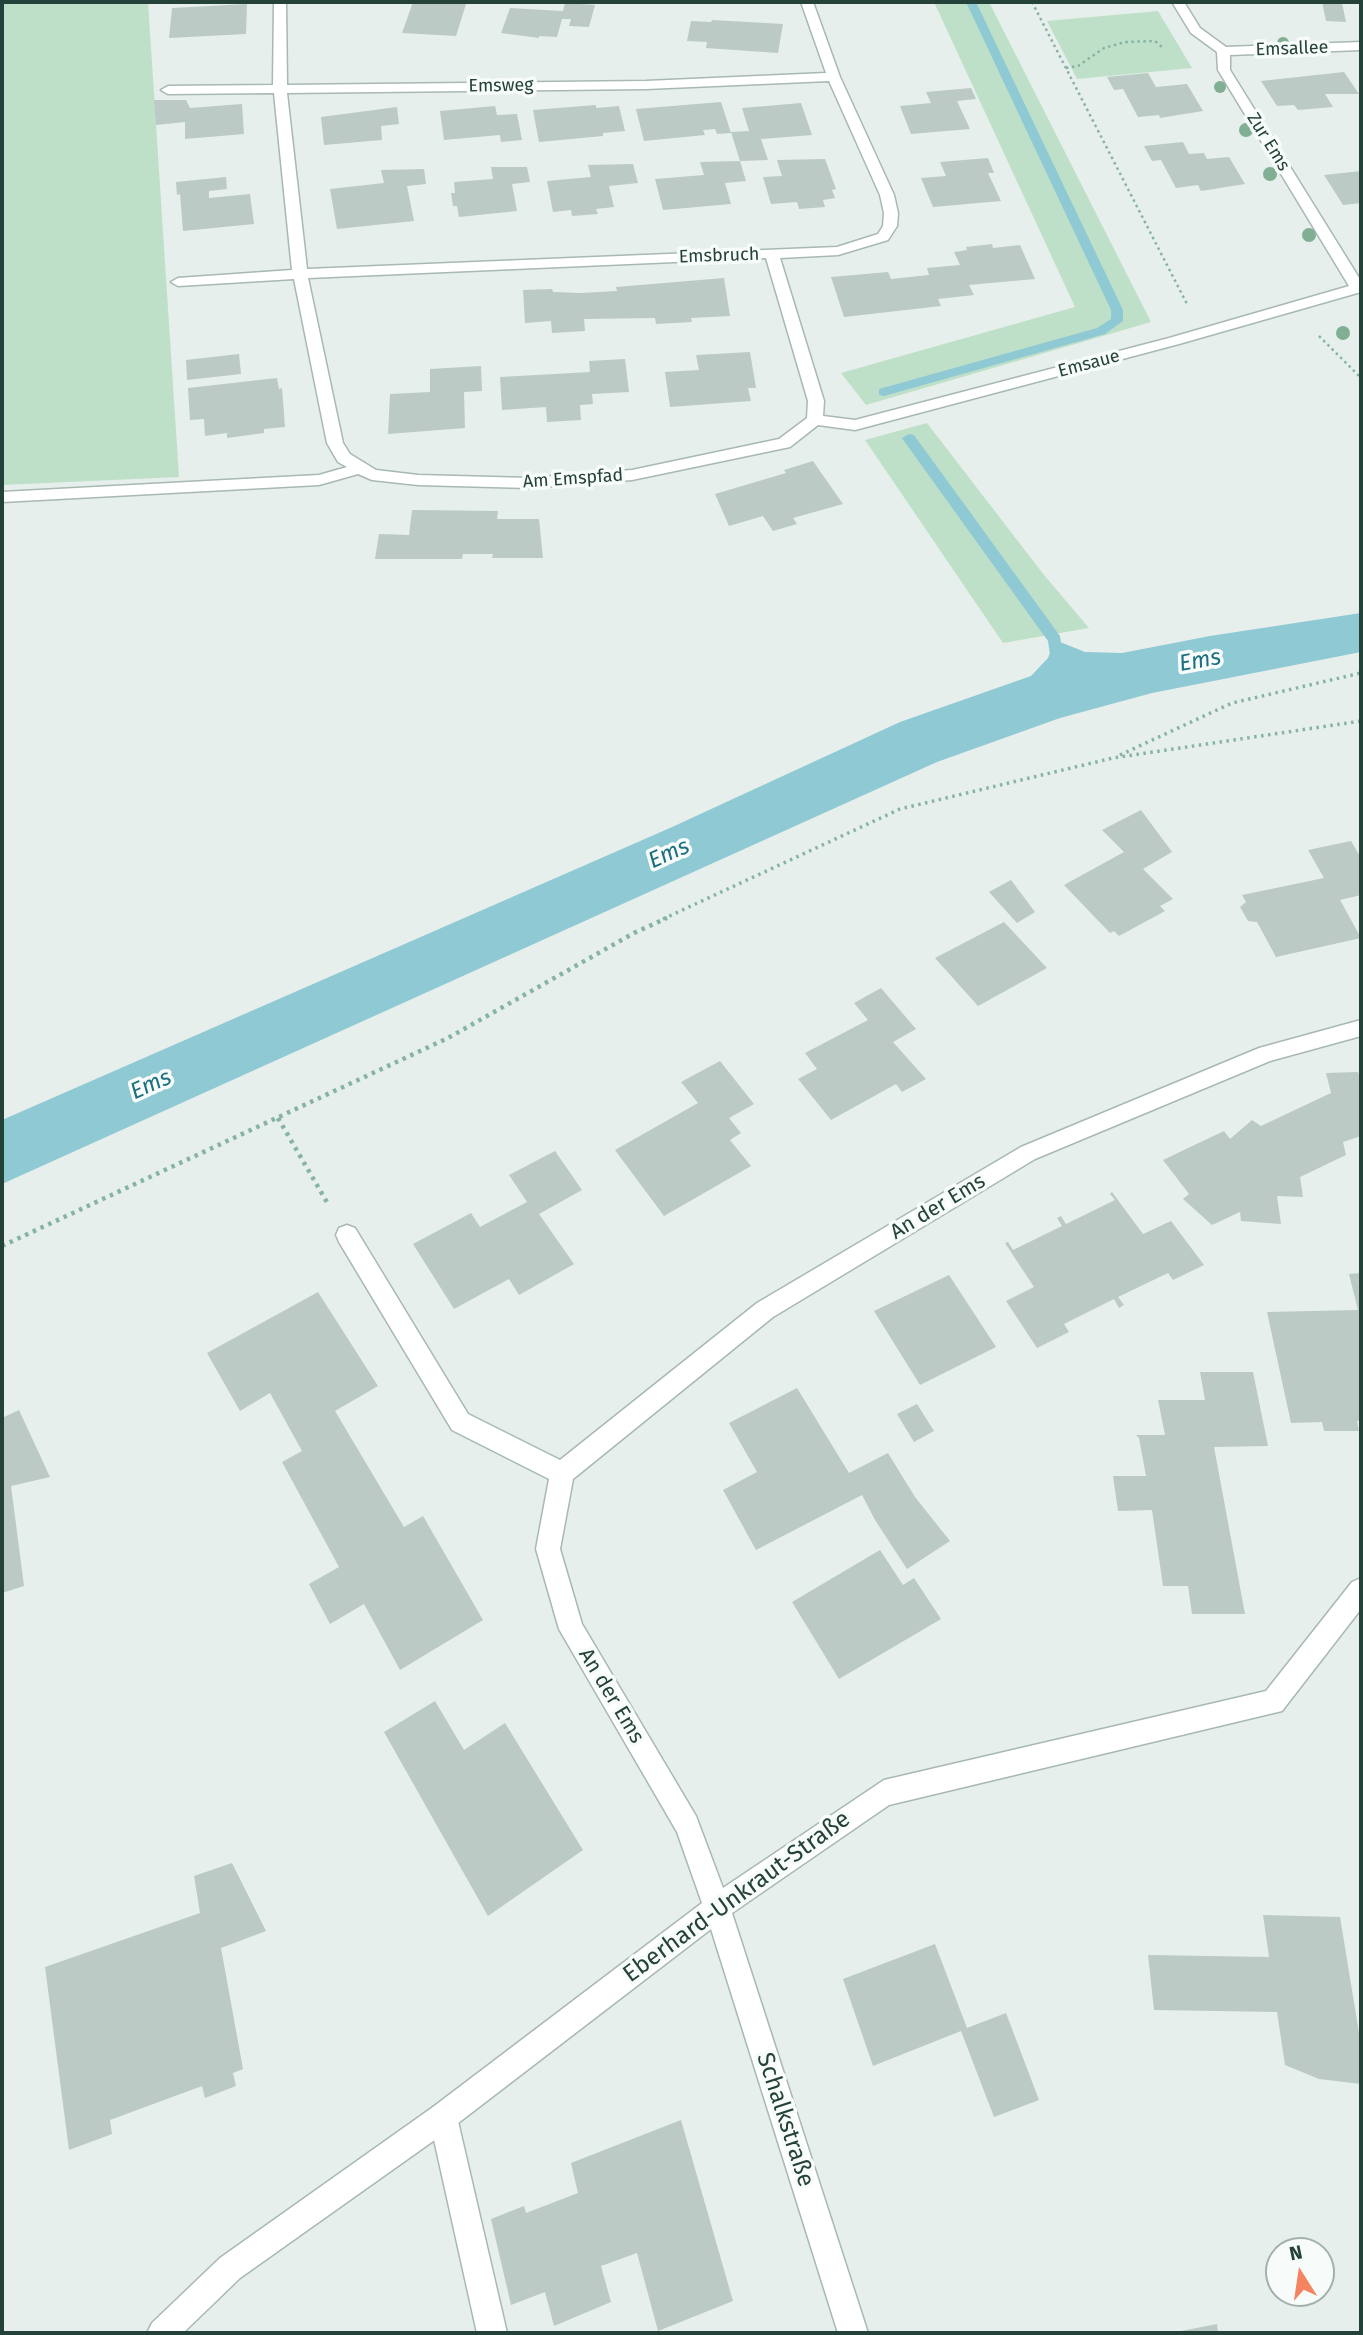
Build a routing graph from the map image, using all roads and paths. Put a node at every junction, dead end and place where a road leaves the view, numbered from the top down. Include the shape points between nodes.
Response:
1 (280, 2) edge
2 (807, 2) edge
3 (1032, 2) edge
4 (1178, 2) edge
5 (1361, 46) edge
6 (1223, 51) junction
7 (1066, 68) junction
8 (834, 77) junction
9 (280, 88) junction
10 (168, 90) dead end
11 (772, 254) junction
12 (300, 274) junction
13 (178, 282) dead end
14 (1359, 288) edge
15 (1291, 309) junction
16 (1202, 333) junction
17 (1361, 378) edge
18 (815, 420) junction
19 (357, 468) junction
20 (2, 497) edge
21 (1361, 674) edge
22 (1361, 721) edge
23 (1113, 758) junction
24 (1361, 1028) edge
25 (278, 1118) junction
26 (347, 1235) joint
27 (2, 1246) edge
28 (562, 1473) junction
29 (1361, 1590) edge
30 (717, 1908) junction
31 (443, 2117) junction
32 (162, 2333) edge
33 (492, 2333) edge
34 (853, 2333) edge

1 - 9 street
2 - 8 street, Emsbruch
3 - 7 path
4 - 6 street via 1195,30
5 - 6 street, Emsallee
6 - 7 path via 1170,55 1155,41 1125,42
6 - 14 street, Zur Ems via 1224,70
7 - 16 path
8 - 9 street, Emsweg via 646,85
8 - 11 street, Emsbruch via 887,195 890,226 883,237 850,248
9 - 10 street, Emsweg
9 - 12 street
11 - 12 street, Emsbruch
11 - 18 street via 816,401
12 - 13 street, Emsbruch
12 - 19 street via 335,443
14 - 15 street, Emsaue
15 - 16 street, Emsaue
15 - 17 path
16 - 18 street, Emsaue via 855,425
18 - 19 street, Am Emspfad via 784,443 632,475 474,482 384,477
19 - 20 street via 319,480
21 - 23 path via 1232,704
22 - 23 path
23 - 25 path via 900,809 634,933 447,1038
24 - 28 street, An der Ems via 1266,1054 1028,1153 765,1310
25 - 26 path
25 - 27 path
26 - 28 street via 460,1422
28 - 30 street, An der Ems via 548,1549 571,1629 687,1825
29 - 30 street, Eberhard-Unkraut-Straße via 1273,1702 884,1793
30 - 31 street, Eberhard-Unkraut-Straße
30 - 34 street, Schalkstraße
31 - 32 street, Eberhard-Unkraut-Straße via 230,2268
31 - 33 street

